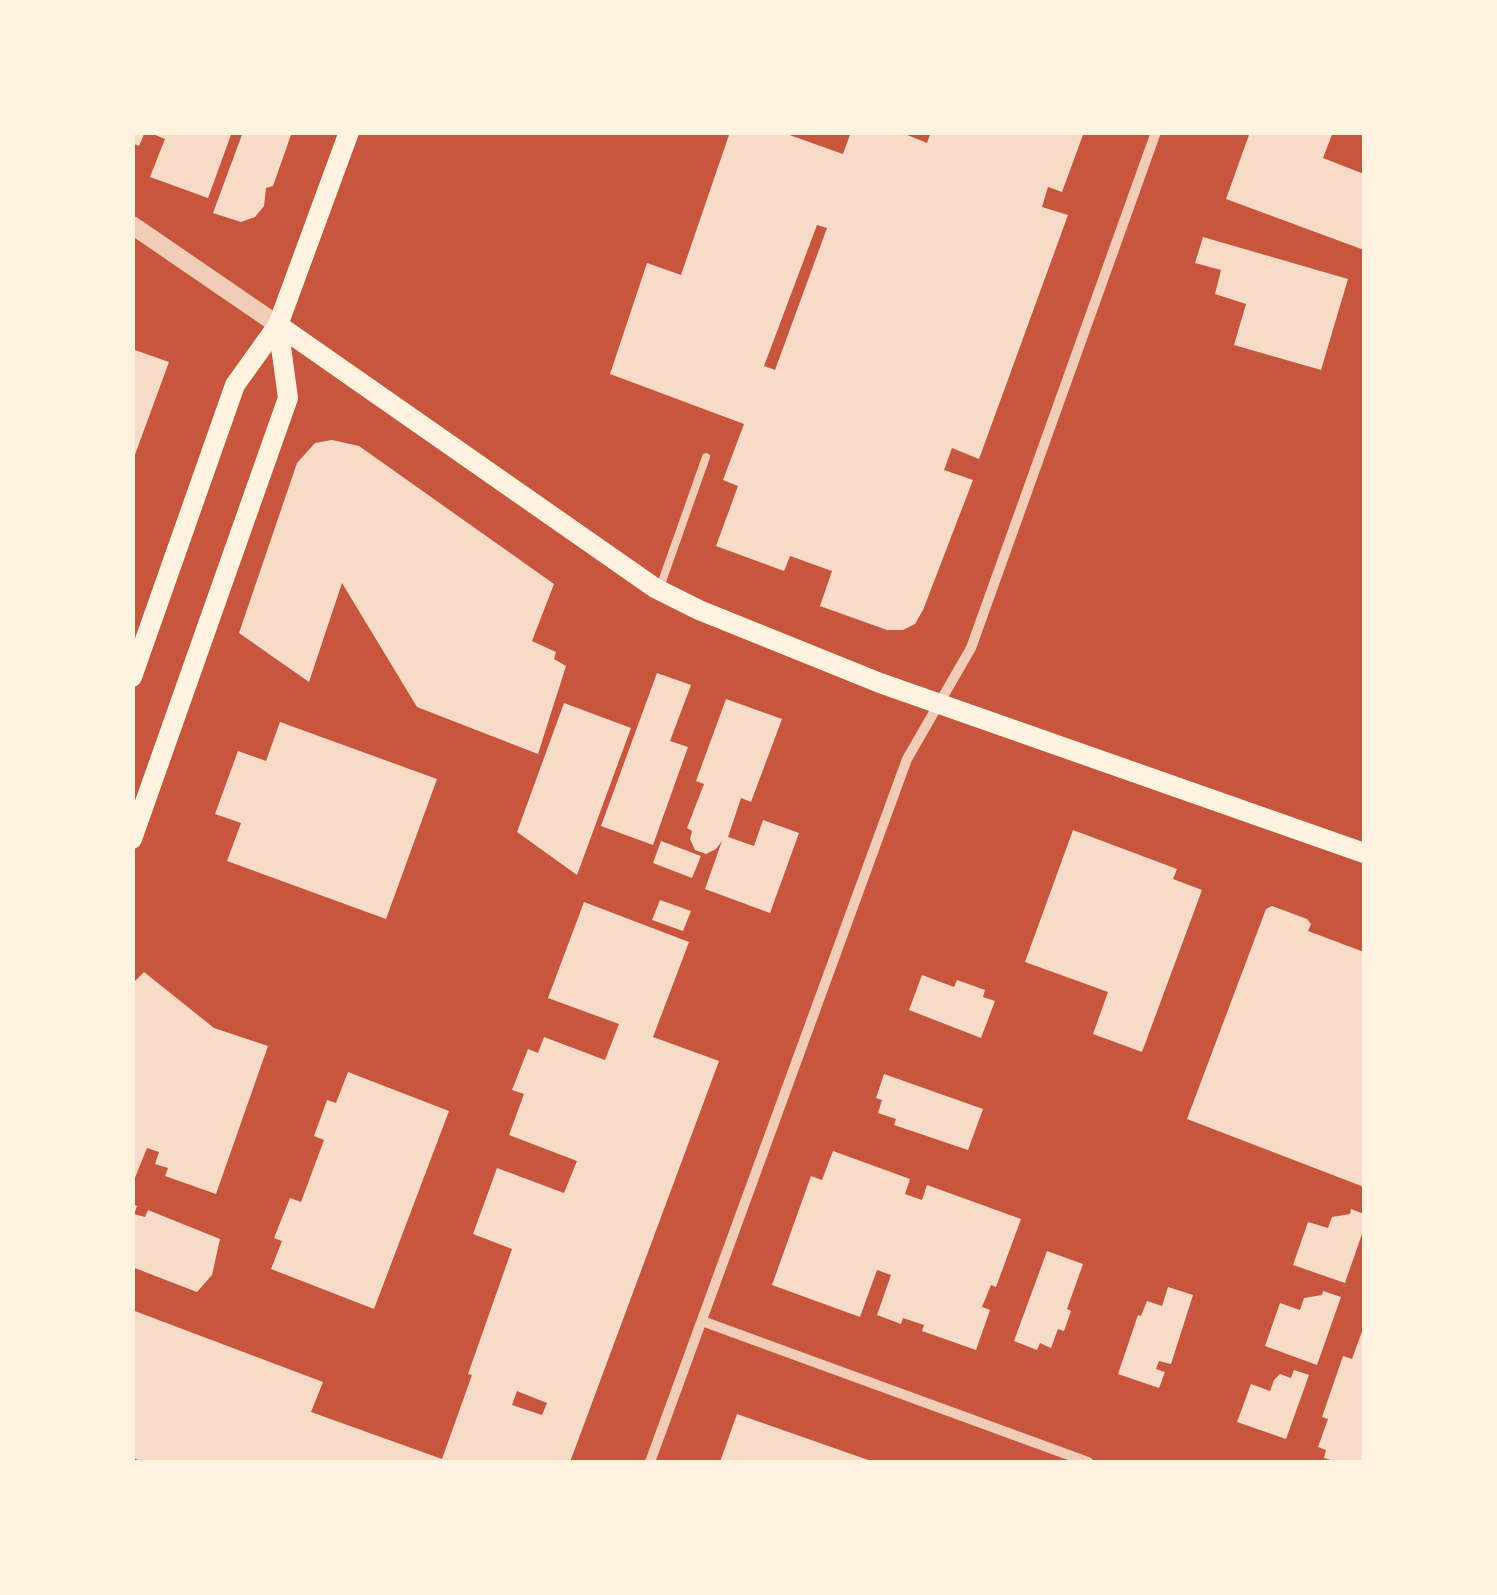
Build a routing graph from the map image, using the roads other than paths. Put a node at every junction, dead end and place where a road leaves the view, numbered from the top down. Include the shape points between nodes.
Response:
1 (349, 132) edge
2 (1156, 132) edge
3 (132, 225) edge
4 (278, 326) junction
5 (706, 458) dead end
6 (658, 590) junction
7 (132, 677) edge
8 (939, 702) junction
9 (132, 839) edge
10 (1364, 853) edge
11 (702, 1320) junction
12 (650, 1462) edge
13 (1088, 1462) edge

1 - 4 main road
2 - 8 street via 971,648
3 - 4 street
4 - 6 main road
4 - 7 main road via 235,385
4 - 9 main road via 288,398
5 - 6 lane
6 - 8 main road via 759,636
8 - 10 main road
8 - 11 street via 907,758
11 - 12 street
11 - 13 street

